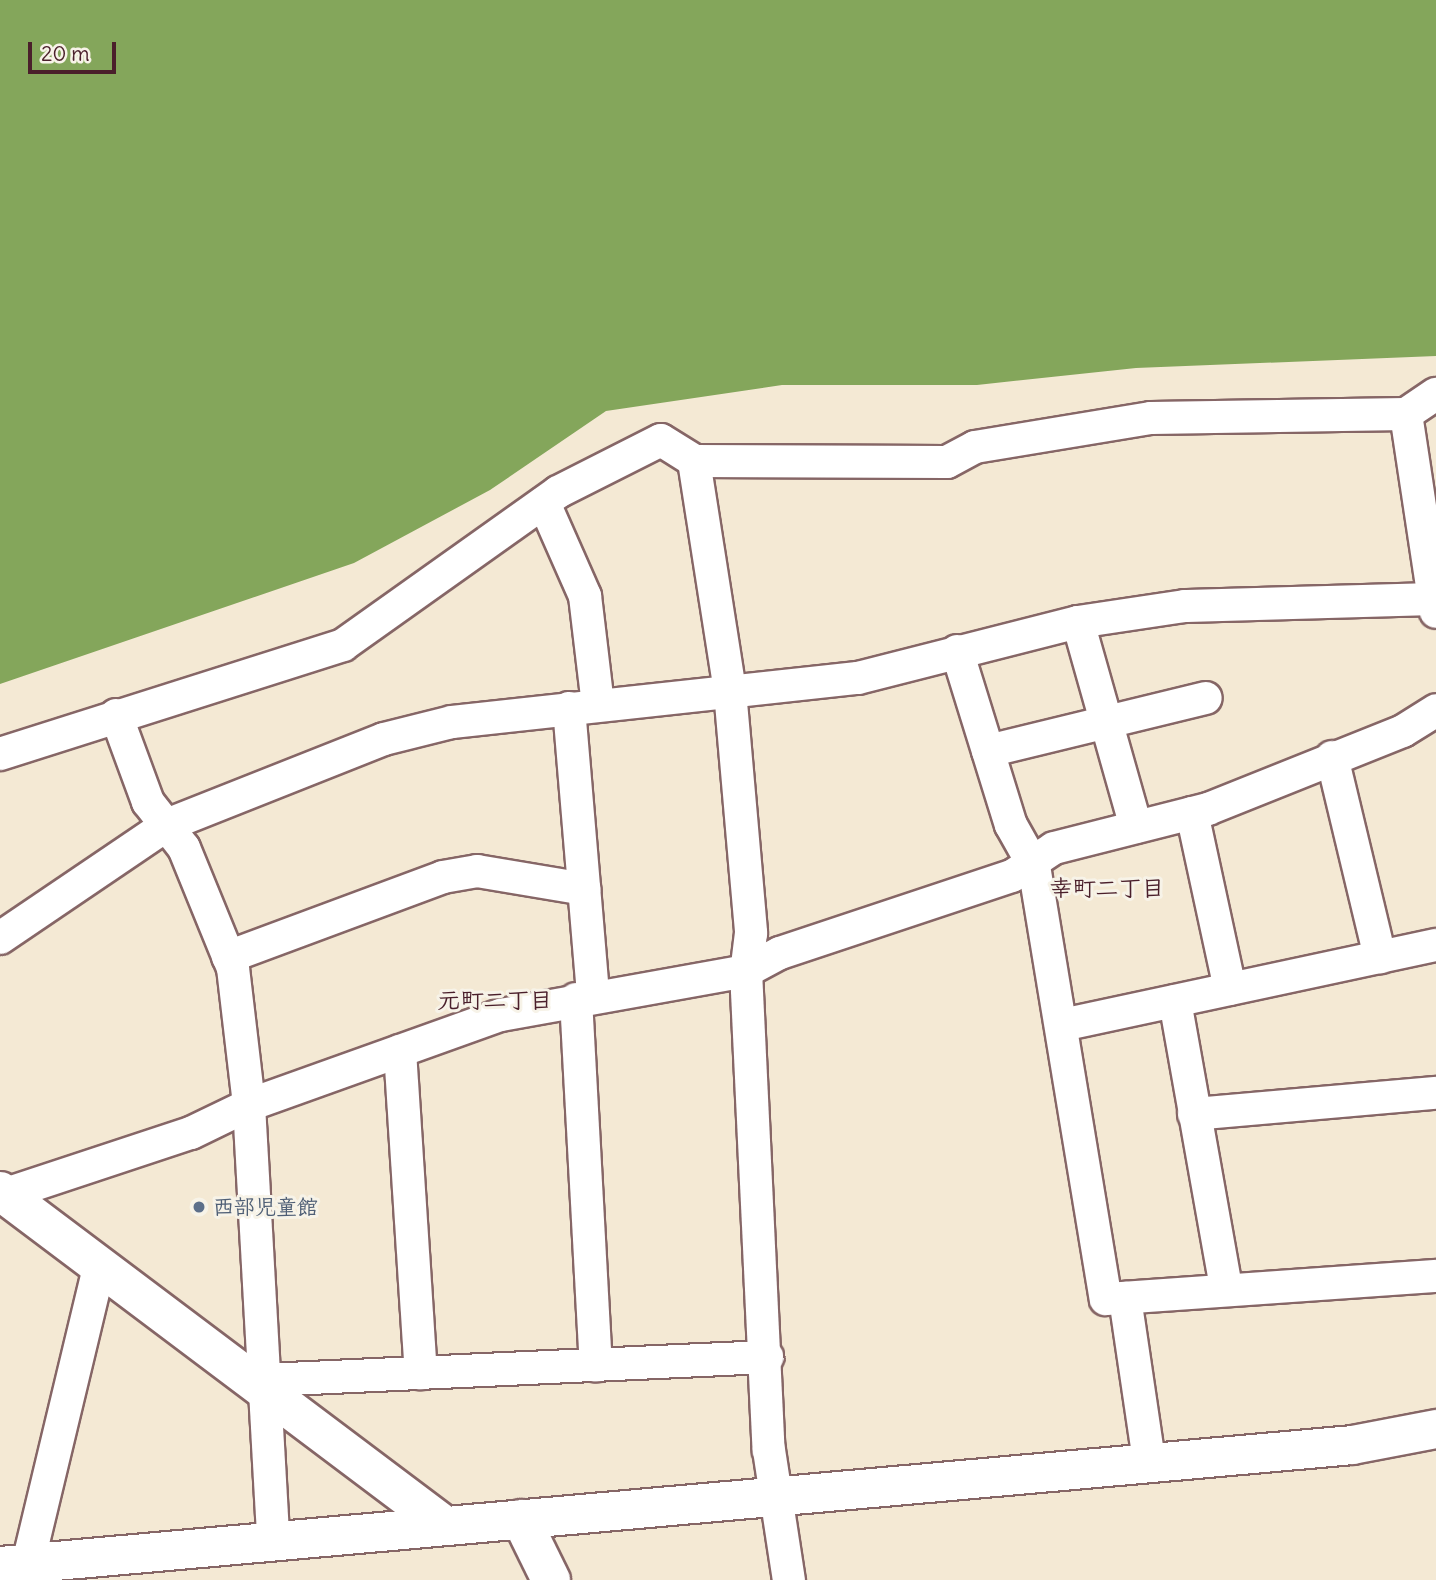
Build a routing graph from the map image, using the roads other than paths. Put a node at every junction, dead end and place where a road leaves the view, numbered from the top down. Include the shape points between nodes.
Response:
1 (1436, 394) edge
2 (1406, 414) junction
3 (694, 461) junction
4 (544, 503) junction
5 (1435, 606) edge
6 (1078, 622) junction
7 (957, 651) junction
8 (730, 691) junction
9 (1206, 698) dead end
10 (584, 706) junction
11 (1436, 710) edge
12 (116, 715) junction
13 (1106, 722) junction
14 (988, 751) junction
15 (0, 754) edge
16 (1332, 757) junction
17 (1192, 813) junction
18 (167, 825) junction
19 (1136, 827) junction
20 (1034, 866) junction
21 (584, 889) junction
22 (0, 938) edge
23 (1436, 945) edge
24 (228, 957) junction
25 (1380, 957) junction
26 (746, 971) junction
27 (1230, 989) junction
28 (584, 997) junction
29 (1175, 1001) junction
30 (1062, 1025) junction
31 (400, 1051) junction
32 (1436, 1093) edge
33 (249, 1105) junction
34 (1194, 1114) junction
35 (2, 1194) edge
36 (99, 1267) junction
37 (1436, 1276) edge
38 (1226, 1287) junction
39 (1125, 1297) junction
40 (767, 1357) junction
41 (596, 1364) junction
42 (421, 1373) junction
43 (264, 1387) junction
44 (1436, 1429) edge
45 (1149, 1461) junction
46 (781, 1495) junction
47 (521, 1519) junction
48 (444, 1525) junction
49 (273, 1540) junction
50 (18, 1570) edge
51 (551, 1580) edge
52 (789, 1580) edge

1 - 2 street
2 - 3 street via 1151,418 975,447 947,461
2 - 5 street
3 - 4 street via 661,440
3 - 8 street
4 - 10 street via 585,596
4 - 12 street via 343,645
5 - 6 street via 1185,606
6 - 7 street
6 - 13 street
7 - 8 street via 858,678
7 - 14 street
8 - 10 street
8 - 26 street via 751,933
9 - 13 street
10 - 18 street via 452,722 384,739
10 - 21 street
11 - 16 street via 1403,731
12 - 15 street
12 - 18 street via 148,802
13 - 14 street
13 - 19 street
14 - 20 street via 1011,825
16 - 17 street
16 - 25 street
17 - 19 street
17 - 27 street
18 - 22 street
18 - 24 street via 184,848
19 - 20 street via 1054,848
20 - 26 street via 780,953
20 - 30 street
21 - 24 street via 477,872 443,877
21 - 28 street
23 - 25 street
24 - 33 street
25 - 27 street
26 - 28 street
26 - 40 street
27 - 29 street
28 - 31 street via 501,1015
28 - 41 street
29 - 30 street
29 - 34 street
30 - 39 street via 1106,1298
31 - 33 street
31 - 42 street
32 - 34 street
33 - 35 street via 191,1133
33 - 43 street
34 - 38 street
35 - 36 street
36 - 43 street
36 - 50 street
37 - 38 street
38 - 39 street
39 - 45 street
40 - 41 street
40 - 46 street via 769,1450
41 - 42 street
42 - 43 street
43 - 48 street
43 - 49 street
44 - 45 street via 1352,1445
45 - 46 street
46 - 47 street
46 - 52 street
47 - 48 street
47 - 51 street
48 - 49 street
49 - 50 street

